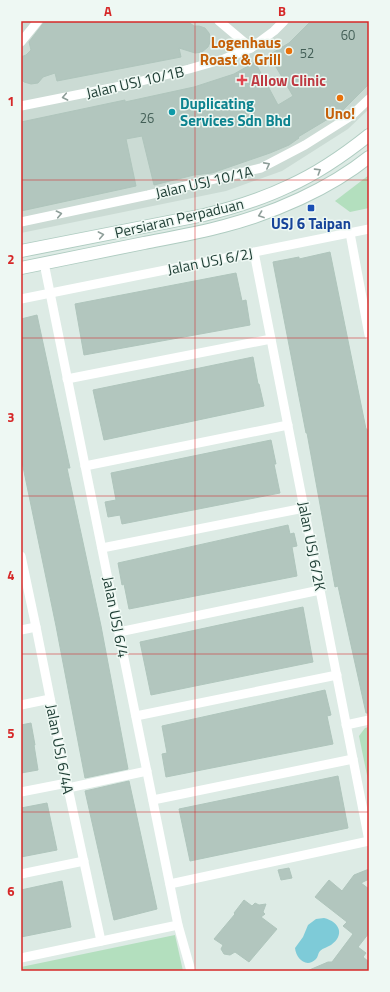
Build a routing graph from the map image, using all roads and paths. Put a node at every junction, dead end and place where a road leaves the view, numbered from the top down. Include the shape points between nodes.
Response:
1 (38, 21) edge
2 (219, 21) edge
3 (284, 21) edge
4 (21, 42) edge
5 (251, 48) junction
6 (369, 99) edge
7 (21, 106) edge
8 (369, 135) edge
9 (369, 157) edge
10 (21, 222) edge
11 (369, 229) edge
12 (350, 233) junction
13 (21, 251) edge
14 (254, 252) junction
15 (44, 263) junction
16 (21, 268) edge
17 (50, 293) junction
18 (21, 299) edge
19 (369, 331) edge
20 (271, 339) junction
21 (67, 379) junction
22 (288, 425) junction
23 (85, 466) junction
24 (304, 508) junction
25 (102, 548) junction
26 (21, 556) edge
27 (320, 590) junction
28 (36, 627) junction
29 (21, 630) edge
30 (119, 632) junction
31 (337, 675) junction
32 (50, 700) junction
33 (21, 705) edge
34 (136, 716) junction
35 (369, 720) edge
36 (346, 725) junction
37 (353, 759) junction
38 (147, 771) junction
39 (67, 785) junction
40 (21, 792) edge
41 (153, 800) junction
42 (369, 841) edge
43 (84, 861) junction
44 (21, 874) edge
45 (170, 884) junction
46 (178, 925) junction
47 (102, 941) junction
48 (21, 958) edge
49 (191, 971) edge

1 - 4 street
2 - 5 street
3 - 5 street, Jalan USJ 10/1B
5 -> 7 street, Jalan USJ 10/1B via 224,59 126,85
10 -> 6 street, Jalan USJ 10/1A via 261,168 305,145 351,116
13 -> 8 main road, Persiaran Perpaduan via 204,215 243,204 312,175
9 -> 15 main road, Persiaran Perpaduan via 315,192 246,220
11 - 12 street, Jalan USJ 6/2J
12 - 14 street, Jalan USJ 6/2J
12 - 19 street
14 - 17 street, Jalan USJ 6/2J
14 - 20 street, Jalan USJ 6/2K
15 - 16 main road, Persiaran Perpaduan
15 - 17 street, Jalan USJ 6/4
17 - 18 street
17 - 21 street, Jalan USJ 6/4
20 - 21 street
20 - 22 street, Jalan USJ 6/2K
21 - 23 street, Jalan USJ 6/4
22 - 23 street
22 - 24 street, Jalan USJ 6/2K
23 - 25 street, Jalan USJ 6/4
24 - 25 street
24 - 27 street, Jalan USJ 6/2K
25 - 30 street, Jalan USJ 6/4
26 - 28 street, Jalan USJ 6/4A
27 - 30 street
27 - 31 street, Jalan USJ 6/2K
28 - 29 street
28 - 32 street, Jalan USJ 6/4A
30 - 34 street, Jalan USJ 6/4
31 - 34 street
31 - 36 street, Jalan USJ 6/2K
32 - 33 street
32 - 39 street, Jalan USJ 6/4A
34 - 38 street, Jalan USJ 6/4
35 - 36 street
36 - 37 street, Jalan USJ 6/2K
37 - 41 street
37 - 42 street, Jalan USJ 6/2K
38 - 39 street
38 - 41 street, Jalan USJ 6/4
39 - 40 street
39 - 43 street, Jalan USJ 6/4A
41 - 45 street, Jalan USJ 6/4
42 - 45 street
43 - 44 street
43 - 47 street, Jalan USJ 6/4A
45 - 46 street, Jalan USJ 6/4
46 - 47 street
46 - 49 street, Jalan USJ 6/4
47 - 48 street

